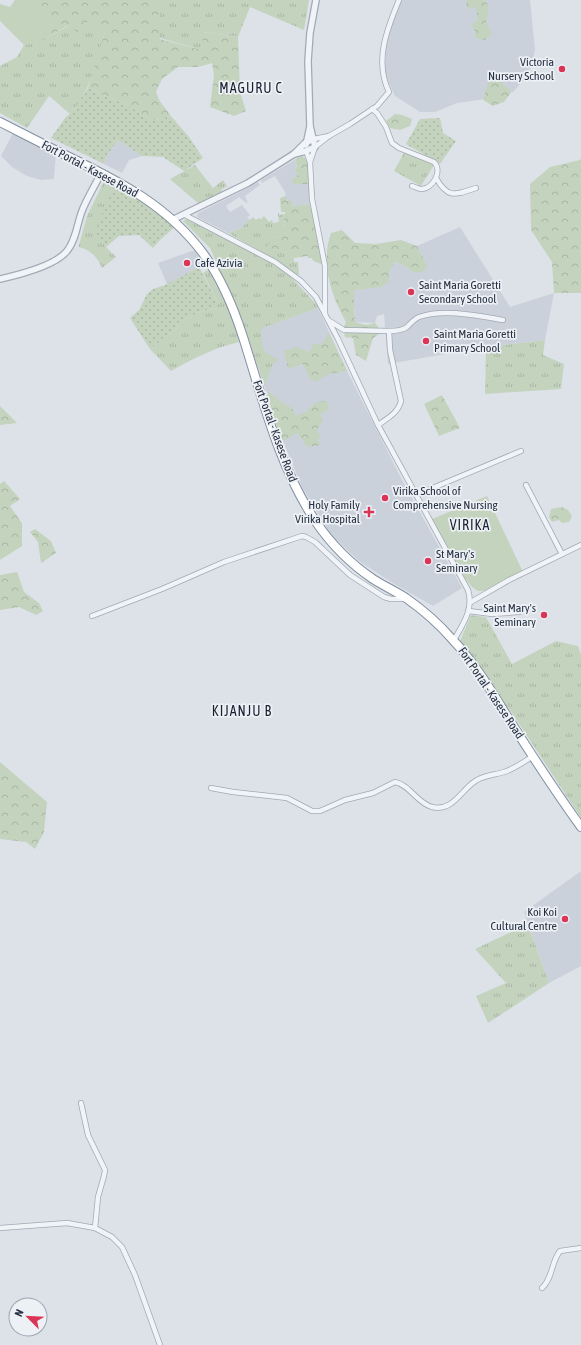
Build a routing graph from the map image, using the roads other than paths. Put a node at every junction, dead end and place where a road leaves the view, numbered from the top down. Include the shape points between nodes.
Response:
1 (316, 0) edge
2 (399, 0) edge
3 (372, 109) junction
4 (0, 122) edge
5 (310, 126) junction
6 (328, 136) junction
7 (314, 139) junction
8 (306, 143) junction
9 (315, 147) junction
10 (306, 151) junction
11 (294, 154) junction
12 (310, 162) junction
13 (101, 173) junction
14 (436, 178) junction
15 (412, 186) dead end
16 (476, 188) dead end
17 (185, 215) junction
18 (172, 220) junction
19 (0, 280) edge
20 (325, 314) junction
21 (328, 320) junction
22 (503, 320) dead end
23 (344, 330) junction
24 (389, 331) junction
25 (338, 339) junction
26 (378, 425) junction
27 (521, 451) dead end
28 (526, 485) dead end
29 (416, 495) junction
30 (581, 545) edge
31 (562, 554) junction
32 (407, 599) junction
33 (471, 602) junction
34 (469, 611) junction
35 (519, 612) dead end
36 (92, 616) dead end
37 (454, 640) junction
38 (534, 756) junction
39 (211, 788) dead end
40 (581, 827) edge
41 (81, 1104) dead end
42 (0, 1228) edge
43 (95, 1228) junction
44 (581, 1248) edge
45 (542, 1288) dead end
46 (160, 1345) edge

1 - 5 street via 308,61
2 - 3 street via 383,47 382,67 384,82 389,92
3 - 6 street
3 - 14 street via 386,127 392,143 437,165
4 - 13 highway, Fort Portal - Kasese Road
5 - 7 street
5 - 8 street
6 - 7 street
6 - 9 street
7 - 8 street
7 - 9 street
8 - 10 street
8 - 11 street
9 - 10 street
9 - 12 street
10 - 11 street
10 - 12 street
11 - 17 street via 238,189
12 - 20 street via 312,199 325,266
13 - 18 highway, Fort Portal - Kasese Road via 139,194
13 - 19 street via 68,251 35,270
14 - 15 street via 427,188
14 - 16 street via 446,192 459,194
17 - 18 street
17 - 20 street via 275,262 306,286 316,297
18 - 32 highway, Fort Portal - Kasese Road via 204,255 230,300 280,452 317,524 344,555 373,578
20 - 21 street
21 - 23 street
21 - 25 street
22 - 24 street via 448,313 418,317 402,330
23 - 24 street
23 - 25 street
24 - 26 street via 390,350 401,401 396,412
25 - 26 street
26 - 29 street
27 - 29 street
28 - 31 street
29 - 33 street via 468,590
30 - 31 street
31 - 33 street
32 - 36 street via 384,597 350,575 315,542 302,536 224,562
32 - 37 highway, Fort Portal - Kasese Road
33 - 34 street
34 - 35 street via 492,614
34 - 37 street
37 - 38 highway, Fort Portal - Kasese Road
38 - 39 street via 510,770 473,782 454,802 440,807 433,807 420,801 400,783 395,782 373,793 345,800 320,812 312,811 287,798
38 - 40 highway, Fort Portal - Kasese Road
41 - 43 street via 88,1135 105,1170 98,1197
42 - 43 street via 67,1223
43 - 46 street via 112,1237 122,1247
44 - 45 street via 560,1251 547,1283

